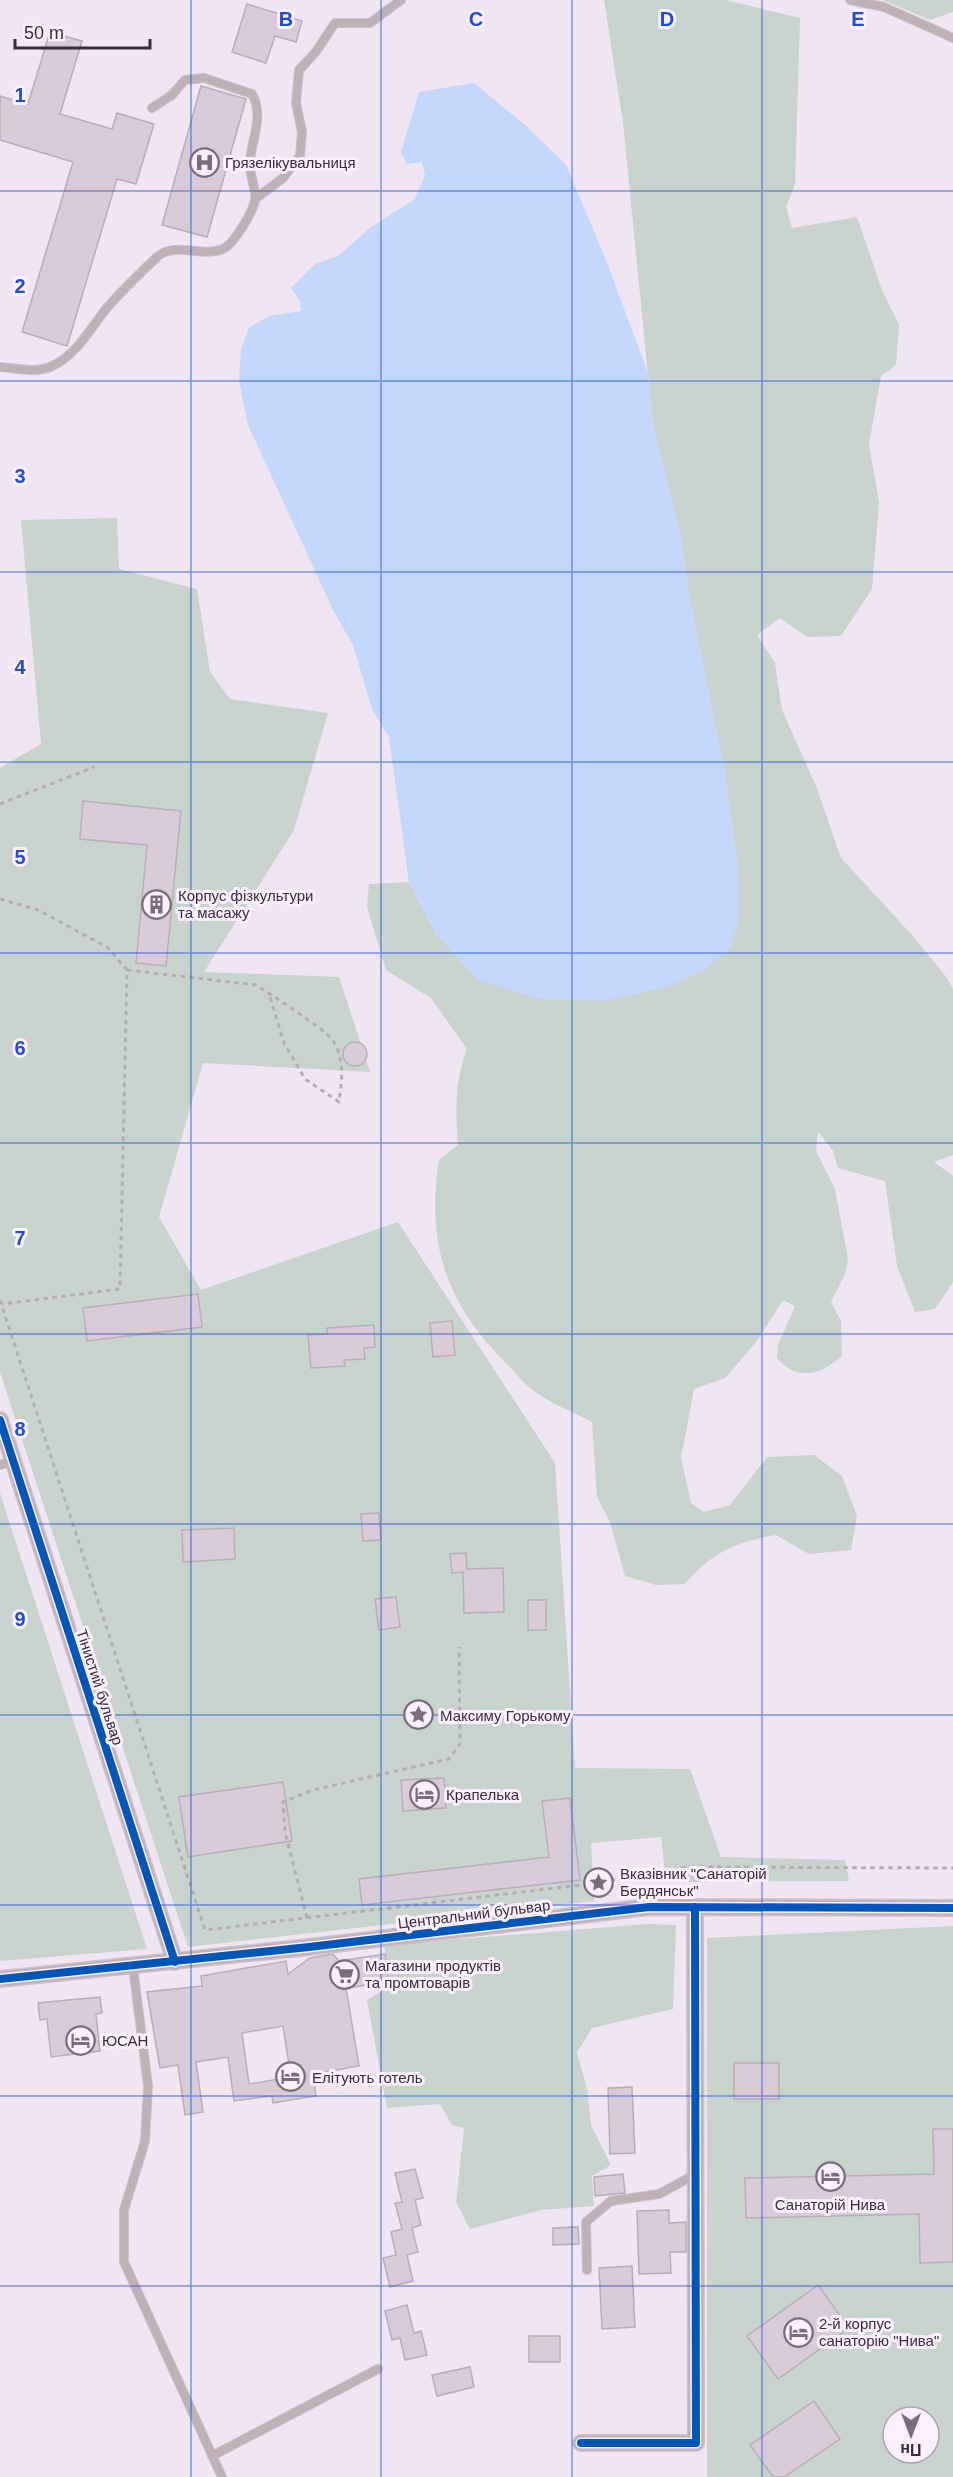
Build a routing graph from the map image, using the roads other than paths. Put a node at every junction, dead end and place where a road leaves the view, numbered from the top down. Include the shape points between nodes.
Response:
1 (401, 0) edge
2 (850, 0) edge
3 (953, 38) edge
4 (152, 108) dead end
5 (255, 199) junction
6 (0, 366) edge
7 (0, 1420) edge
8 (7, 1463) edge
9 (695, 1907) junction
10 (953, 1908) edge
11 (175, 1962) junction
12 (133, 1966) junction
13 (0, 1979) edge
14 (696, 2174) junction
15 (587, 2270) dead end
16 (378, 2369) dead end
17 (581, 2443) dead end
18 (212, 2456) junction
19 (222, 2477) edge

1 - 5 lane via 370,23 335,23 299,70 296,103 302,132 300,156 283,178
2 - 3 lane via 884,7
4 - 5 lane via 172,95 185,80 204,78 252,94 258,104 249,167
5 - 6 lane via 245,223 225,248 210,253 172,250 159,255 108,307 71,353 49,368
7 - 8 street, Тінистий бульвар
8 - 11 street, Тінистий бульвар
9 - 10 street, Центральний бульвар
9 - 11 street, Центральний бульвар via 649,1907
9 - 14 street
11 - 12 street, Центральний бульвар
12 - 13 street, Центральний бульвар
12 - 18 lane via 148,2086 145,2141 124,2210 124,2262
14 - 15 lane via 659,2194 611,2201 586,2222
14 - 17 street via 696,2443
16 - 18 lane
18 - 19 lane

